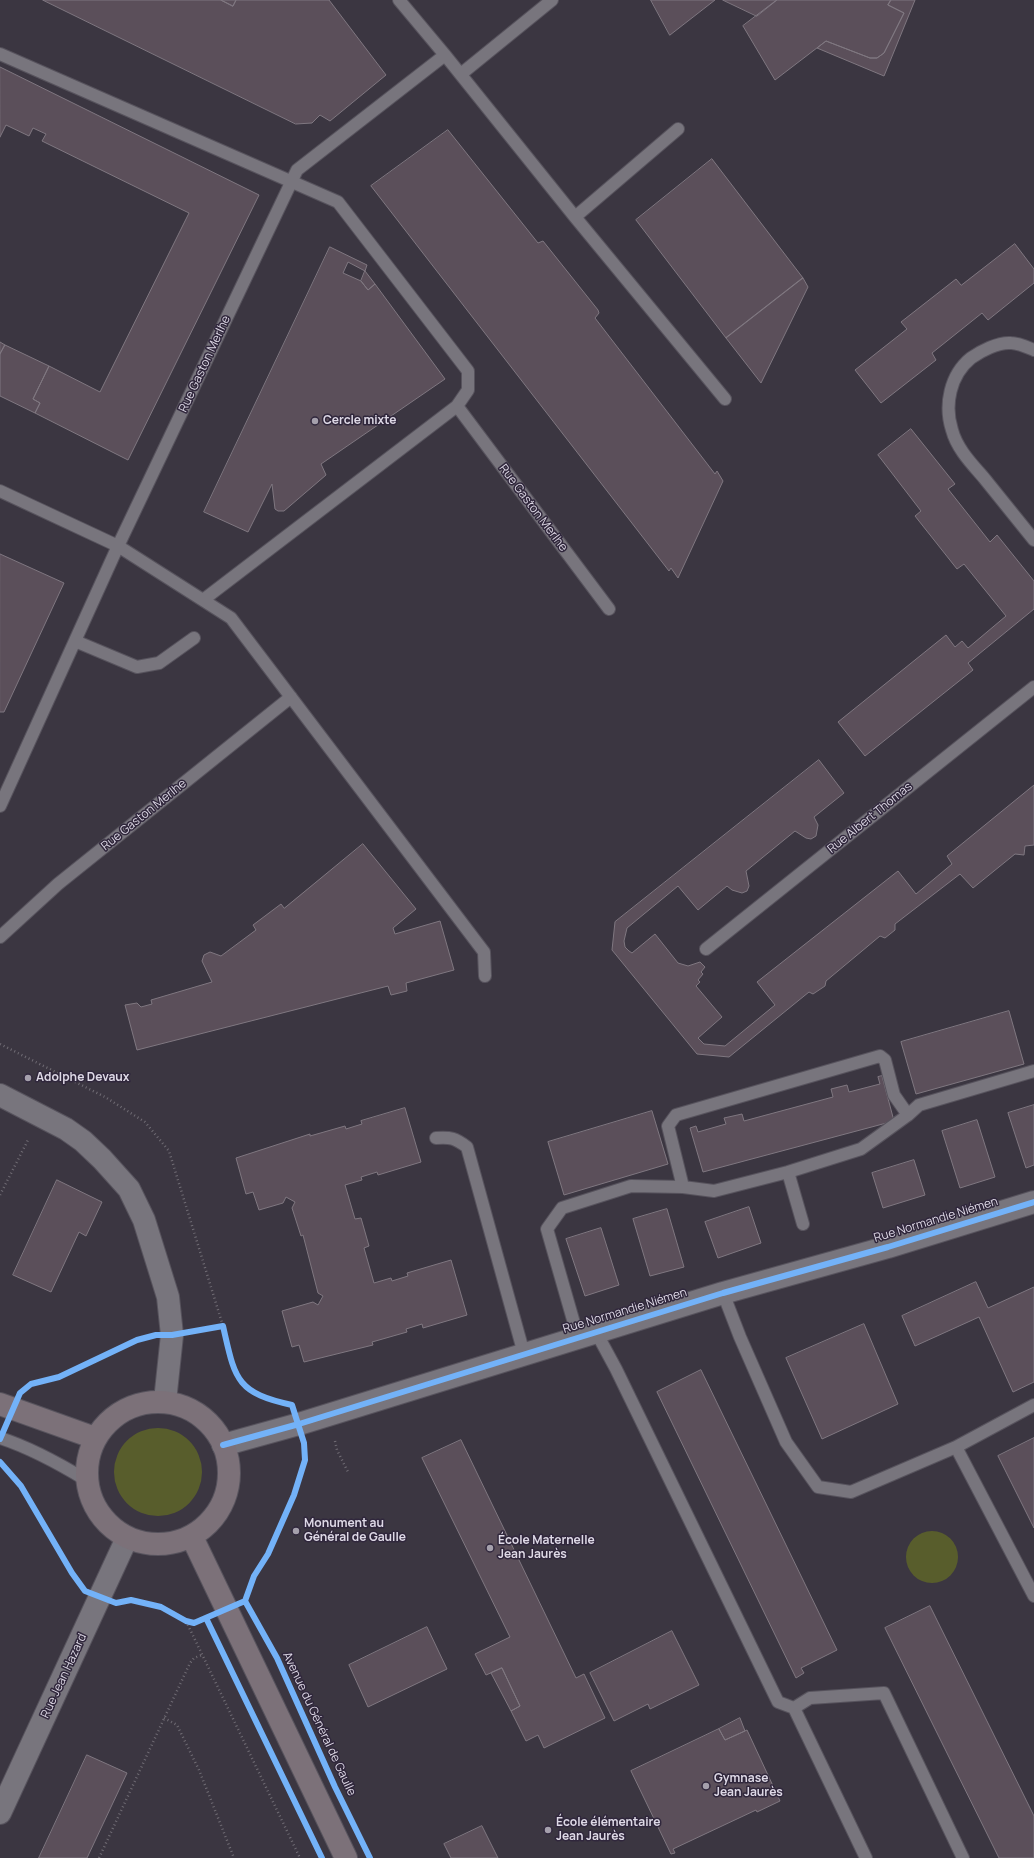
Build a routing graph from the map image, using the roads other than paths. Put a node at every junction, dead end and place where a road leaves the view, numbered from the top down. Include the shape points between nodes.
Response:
1 (399, 0) edge
2 (552, 0) edge
3 (0, 54) edge
4 (446, 55) junction
5 (461, 74) junction
6 (678, 129) dead end
7 (291, 181) junction
8 (575, 217) junction
9 (1034, 350) edge
10 (725, 399) dead end
11 (457, 406) junction
12 (0, 491) edge
13 (1034, 540) edge
14 (118, 546) junction
15 (203, 600) junction
16 (610, 609) dead end
17 (194, 638) dead end
18 (75, 641) junction
19 (1034, 687) edge
20 (291, 696) junction
21 (0, 806) edge
22 (0, 937) edge
23 (706, 950) dead end
24 (485, 976) dead end
25 (1034, 1071) edge
26 (0, 1095) edge
27 (908, 1115) junction
28 (436, 1138) dead end
29 (788, 1172) junction
30 (683, 1187) junction
31 (1034, 1202) edge
32 (803, 1224) dead end
33 (723, 1293) junction
34 (587, 1334) junction
35 (524, 1354) junction
36 (165, 1401) junction
37 (0, 1404) edge
38 (1034, 1405) edge
39 (0, 1438) edge
40 (95, 1438) junction
41 (223, 1445) junction
42 (956, 1447) junction
43 (86, 1480) junction
44 (192, 1537) junction
45 (127, 1538) junction
46 (1034, 1596) edge
47 (794, 1708) junction
48 (0, 1813) edge
49 (346, 1858) edge
50 (866, 1858) edge
51 (962, 1858) edge

1 - 4 lane
2 - 5 lane
3 - 7 lane
4 - 5 lane
4 - 7 lane, Rue Gaston Merlhe via 297,170
5 - 8 lane
6 - 8 lane
7 - 11 lane via 338,202 468,371 468,390
7 - 14 lane, Rue Gaston Merlhe
8 - 10 lane
9 - 13 lane via 1010,343 978,353 955,377 950,393 949,414 952,431 960,449
11 - 15 lane
11 - 16 lane, Rue Gaston Merlhe
12 - 14 lane
14 - 15 lane
14 - 18 lane, Rue Gaston Merlhe
15 - 20 lane via 231,618
17 - 18 lane via 159,663 137,667
18 - 21 lane, Rue Gaston Merlhe
19 - 23 lane, Rue Albert Thomas
20 - 22 lane, Rue Gaston Merlhe via 58,884
20 - 24 lane via 484,952
25 - 27 lane via 919,1105
26 - 36 street via 66,1129 102,1158 129,1190 144,1220 168,1297 172,1335
27 - 29 lane via 861,1149
27 - 30 lane via 894,1095 885,1060 880,1056 676,1115 668,1126
28 - 35 lane via 456,1139 467,1147
29 - 30 lane via 714,1191
29 - 32 lane
30 - 34 lane via 631,1186 562,1208 547,1229
31 - 33 street, Rue Normandie Niémen via 888,1247
33 - 34 street, Rue Normandie Niémen
33 - 42 lane via 786,1442 818,1487 852,1492
34 - 35 street, Rue Normandie Niémen
34 - 47 lane via 619,1376 778,1702
35 - 41 street, Rue Normandie Niémen
36 - 40 main road via 145,1402 116,1414
36 - 41 main road via 202,1417
37 - 40 main road
38 - 42 lane
39 - 43 lane via 54,1460
40 - 43 main road via 87,1458
41 - 44 main road via 228,1468 226,1491 220,1507 210,1521
42 - 46 lane
43 - 45 main road via 93,1504 107,1524
44 - 45 main road via 163,1544 144,1543
44 - 49 main road
45 - 48 street, Rue Jean Hazard
47 - 50 lane
47 - 51 lane via 810,1698 884,1693

